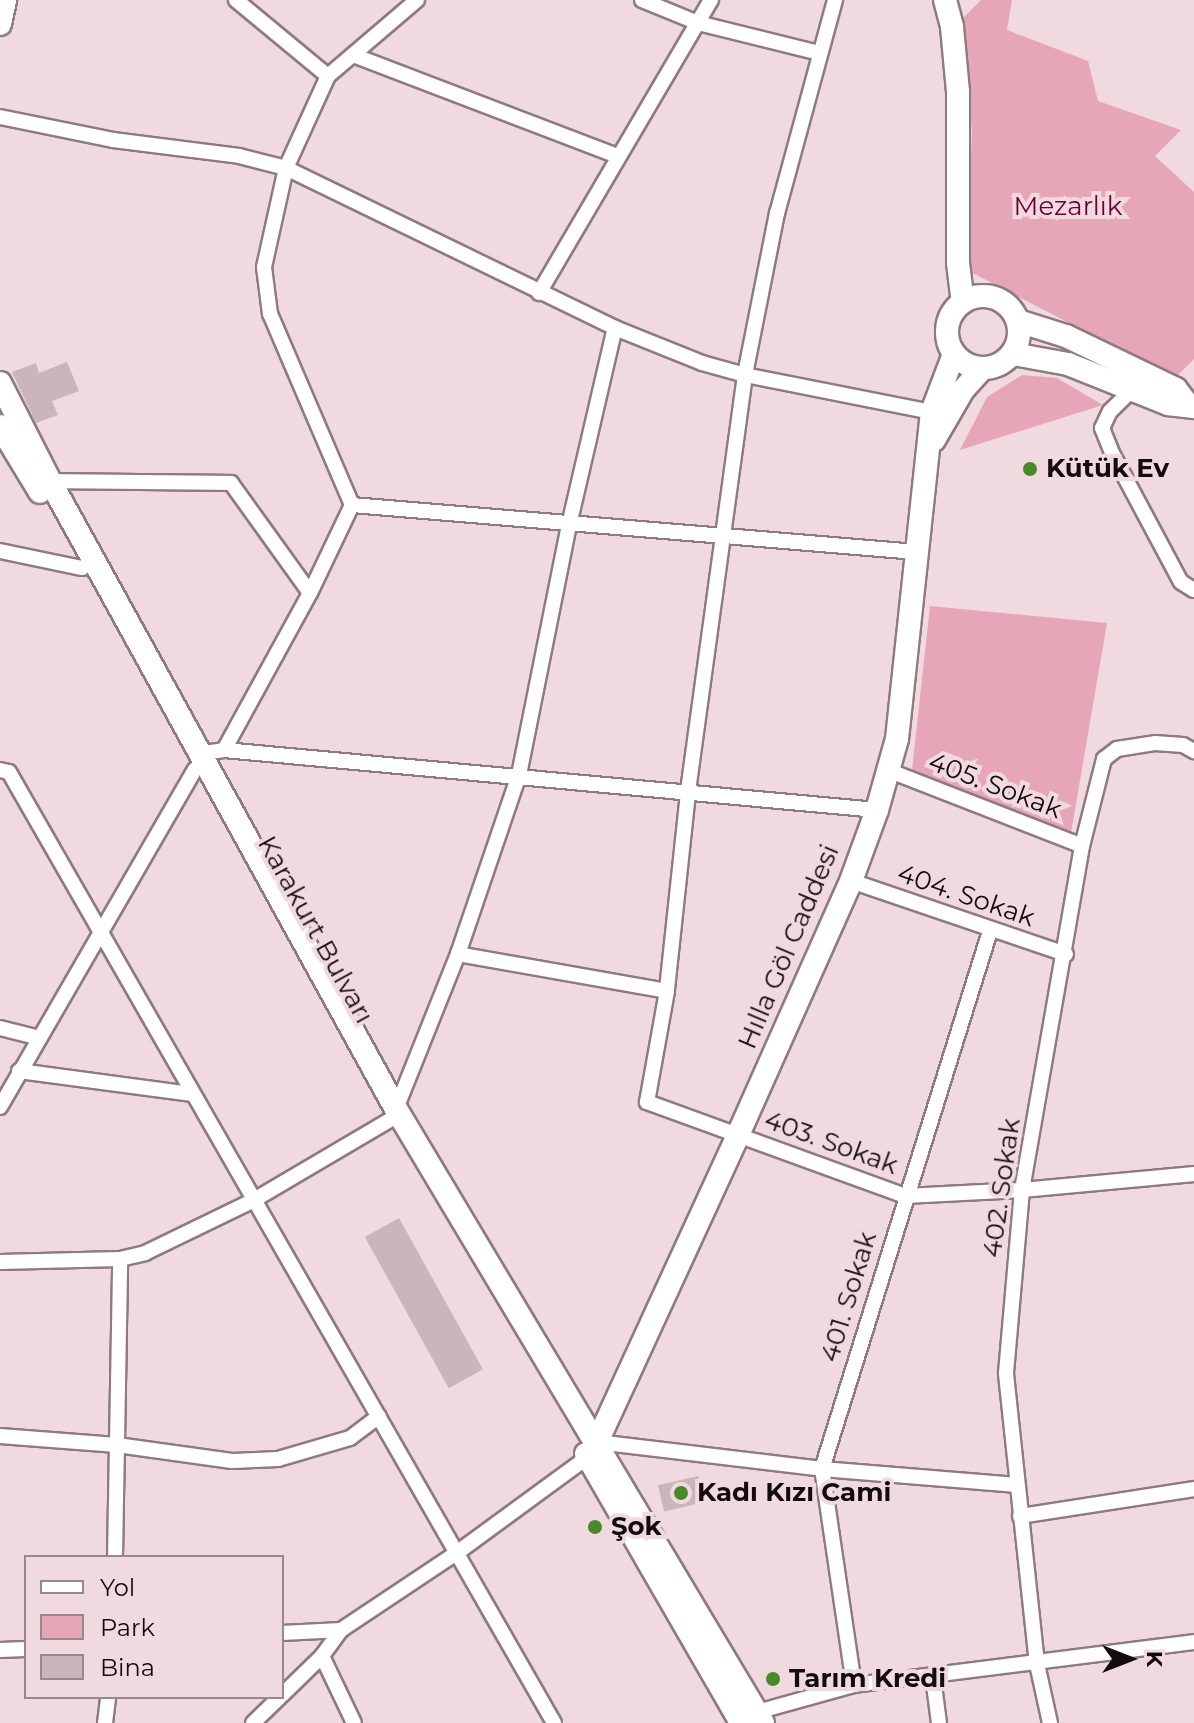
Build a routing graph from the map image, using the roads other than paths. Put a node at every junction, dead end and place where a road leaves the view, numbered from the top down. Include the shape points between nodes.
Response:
1 (5, 0) edge
2 (236, 0) edge
3 (417, 0) edge
4 (642, 0) edge
5 (711, 0) edge
6 (835, 0) edge
7 (945, 0) edge
8 (698, 23) junction
9 (0, 24) edge
10 (819, 53) junction
11 (353, 55) junction
12 (328, 76) junction
13 (0, 117) edge
14 (617, 156) junction
15 (286, 168) junction
16 (539, 293) junction
17 (963, 302) junction
18 (1018, 321) junction
19 (615, 328) junction
20 (954, 354) junction
21 (1013, 354) junction
22 (982, 369) junction
23 (745, 375) junction
24 (0, 383) edge
25 (1132, 390) junction
26 (1191, 406) edge
27 (932, 412) junction
28 (0, 426) edge
29 (931, 445) junction
30 (50, 481) junction
31 (352, 505) junction
32 (569, 525) junction
33 (724, 537) junction
34 (0, 551) edge
35 (917, 552) junction
36 (82, 568) junction
37 (1194, 590) edge
38 (310, 593) junction
39 (1194, 751) edge
40 (207, 757) junction
41 (0, 770) edge
42 (890, 771) junction
43 (519, 775) junction
44 (688, 793) junction
45 (877, 810) junction
46 (1082, 846) junction
47 (851, 881) junction
48 (990, 931) junction
49 (99, 934) junction
50 (458, 954) junction
51 (1066, 954) junction
52 (667, 991) junction
53 (0, 1028) edge
54 (40, 1038) junction
55 (19, 1071) junction
56 (192, 1094) junction
57 (0, 1107) edge
58 (392, 1115) junction
59 (738, 1135) junction
60 (1194, 1174) edge
61 (1022, 1190) junction
62 (905, 1196) junction
63 (254, 1200) junction
64 (120, 1259) junction
65 (0, 1262) edge
66 (379, 1416) junction
67 (0, 1436) edge
68 (117, 1445) junction
69 (593, 1450) junction
70 (822, 1469) junction
71 (1017, 1485) junction
72 (1194, 1489) edge
73 (1020, 1516) junction
74 (458, 1552) junction
75 (115, 1555) edge
76 (341, 1630) junction
77 (284, 1633) edge
78 (1194, 1642) edge
79 (24, 1649) edge
80 (0, 1650) edge
81 (322, 1656) junction
82 (1037, 1664) junction
83 (933, 1677) junction
84 (854, 1685) junction
85 (284, 1693) edge
86 (108, 1699) edge
87 (278, 1699) edge
88 (754, 1719) edge
89 (105, 1723) edge
90 (253, 1723) edge
91 (354, 1723) edge
92 (554, 1723) edge
93 (939, 1723) edge
94 (1050, 1723) edge

1 - 9 street
2 - 12 street
3 - 11 street
4 - 8 street
5 - 8 street
6 - 10 street
7 - 17 street via 958,92 958,263
8 - 10 street
8 - 14 street
10 - 23 street via 777,213
11 - 12 street
11 - 14 street
12 - 15 street
13 - 15 street
14 - 16 street
15 - 16 street
15 - 31 street via 264,267 270,314
16 - 19 street
17 - 18 street via 995,297
17 - 20 street via 949,320
18 - 21 street
18 - 26 street via 1066,336 1176,389
19 - 23 street
19 - 32 street
20 - 22 street
20 - 27 street, Hılla Göl Caddesi
21 - 22 street via 1004,363
21 - 25 street via 1068,364
22 - 29 street via 963,390
23 - 27 street
23 - 33 street
24 - 30 street, Karakurt Bulvarı
25 - 26 street via 1168,404
25 - 37 street via 1110,411 1102,428 1181,582
27 - 29 street, Hılla Göl Caddesi
28 - 36 street, Karakurt Bulvarı
29 - 35 street, Hılla Göl Caddesi
30 - 38 street via 231,483
30 - 40 street, Karakurt Bulvarı
31 - 32 street
31 - 38 street
32 - 33 street
32 - 43 street
33 - 35 street
33 - 44 street
34 - 36 street
35 - 42 street, Hılla Göl Caddesi
36 - 40 street, Karakurt Bulvarı
38 - 40 street
39 - 46 street, 402. Sokak via 1155,743 1117,749 1104,759
40 - 43 street
40 - 49 street
40 - 58 street, Karakurt Bulvarı
41 - 49 street via 9,772
42 - 45 street, Hılla Göl Caddesi
42 - 46 street, 405. Sokak
43 - 44 street
43 - 50 street
44 - 45 street
44 - 52 street
45 - 47 street, Hılla Göl Caddesi
46 - 51 street, 402. Sokak
47 - 48 street, 404. Sokak
47 - 59 street, Hılla Göl Caddesi
48 - 51 street, 404. Sokak
48 - 62 street, 401. Sokak
49 - 54 street
49 - 56 street
50 - 52 street
50 - 58 street
51 - 61 street, 402. Sokak
52 - 59 street, 403. Sokak via 647,1102
53 - 54 street
54 - 55 street
55 - 56 street
55 - 57 street
56 - 63 street
58 - 63 street
58 - 69 street, Karakurt Bulvarı
59 - 62 street, 403. Sokak
59 - 69 street, Hılla Göl Caddesi
60 - 61 street, 403. Sokak
61 - 62 street, 403. Sokak
61 - 71 street, 402. Sokak via 1006,1373
62 - 70 street, 401. Sokak
63 - 64 street via 172,1242
63 - 66 street
64 - 65 street
64 - 68 street
66 - 68 street via 350,1438 278,1459 232,1461
66 - 74 street
67 - 68 street
68 - 75 street
69 - 70 street
69 - 74 street
69 - 88 street, Karakurt Bulvarı
70 - 71 street
70 - 84 street, 401. Sokak
71 - 73 street, 402. Sokak
72 - 73 street
73 - 82 street, 402. Sokak
74 - 76 street
74 - 92 street
76 - 77 street
76 - 81 street
78 - 82 street
79 - 80 street
81 - 85 street
81 - 91 street
82 - 83 street
82 - 94 street, 402. Sokak
83 - 84 street
83 - 93 street
84 - 88 street
86 - 89 street
87 - 90 street

